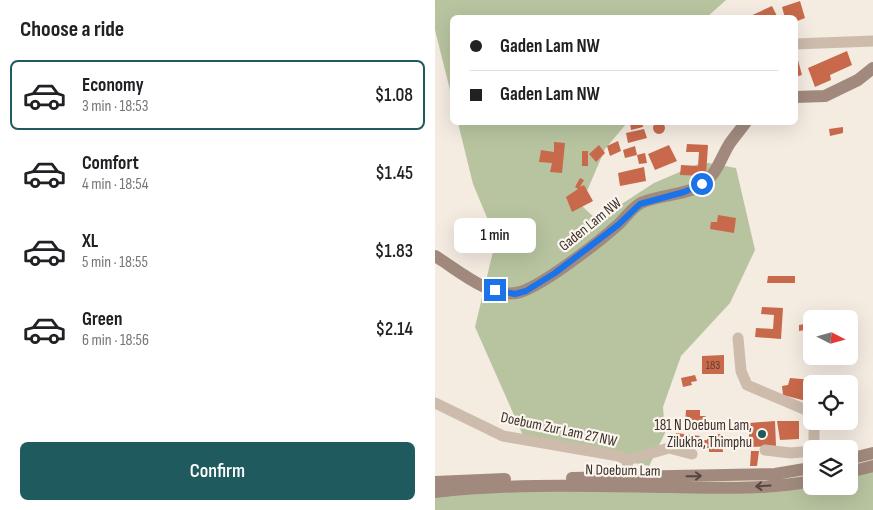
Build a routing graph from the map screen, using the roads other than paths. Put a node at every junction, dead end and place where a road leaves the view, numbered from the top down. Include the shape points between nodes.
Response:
1 (873, 41) edge
2 (798, 44) edge
3 (873, 68) edge
4 (798, 97) edge
5 (744, 125) edge
6 (435, 256) edge
7 (738, 338) dead end
8 (435, 403) edge
9 (803, 409) edge
10 (765, 450) dead end
11 (803, 451) edge
12 (873, 453) edge
13 (692, 454) dead end
14 (858, 457) edge
15 (627, 460) junction
16 (873, 466) edge
17 (803, 469) edge
18 (858, 470) edge
19 (435, 482) edge
20 (628, 482) junction
21 (803, 483) edge
22 (435, 492) edge

1 - 2 street
3 - 4 main road via 858,80 825,96
5 - 6 main road, Gaden Lam NW via 713,174 702,184 640,204 563,267 526,291 515,294 485,287
7 - 9 street via 741,371 747,385
8 - 15 street, Doebum Zur Lam 27 NW via 503,436
10 - 11 street
12 - 14 main road
13 - 15 street via 669,448
15 - 20 street, Doebum Zur Lam 27 NW
16 - 18 main road
20 -> 17 main road, N Doebum Lam via 775,474
19 - 20 main road, N Doebum Lam
21 -> 20 main road, N Doebum Lam via 731,488
20 - 22 main road, N Doebum Lam

